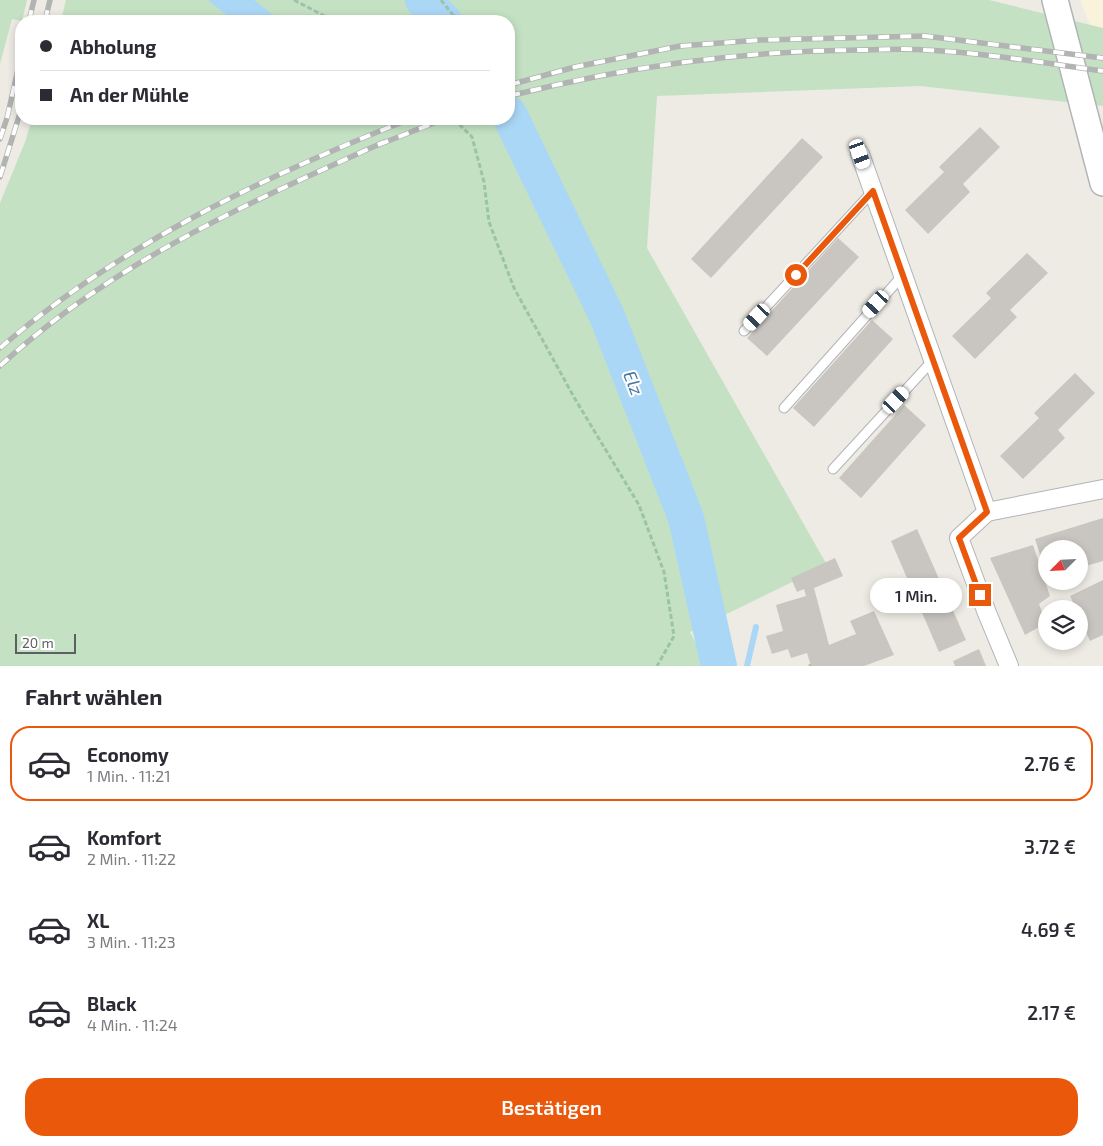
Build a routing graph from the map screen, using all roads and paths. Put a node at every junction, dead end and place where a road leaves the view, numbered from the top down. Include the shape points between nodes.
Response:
1 (294, 0) edge
2 (441, 0) edge
3 (1055, 0) edge
4 (323, 15) edge
5 (453, 15) edge
6 (460, 125) edge
7 (860, 154) dead end
8 (1103, 183) edge
9 (873, 191) junction
10 (903, 274) junction
11 (744, 331) dead end
12 (934, 359) junction
13 (784, 408) dead end
14 (832, 469) dead end
15 (1103, 489) edge
16 (987, 512) junction
17 (657, 666) edge
18 (1009, 666) edge

1 - 4 path
2 - 5 path
3 - 8 street
6 - 17 path via 472,137 484,182 489,222 514,288 638,506 664,572 674,636
7 - 9 street
9 - 10 street
9 - 11 lane
10 - 12 street
10 - 13 lane
12 - 14 lane
12 - 16 street
15 - 16 street
16 - 18 street via 959,538

